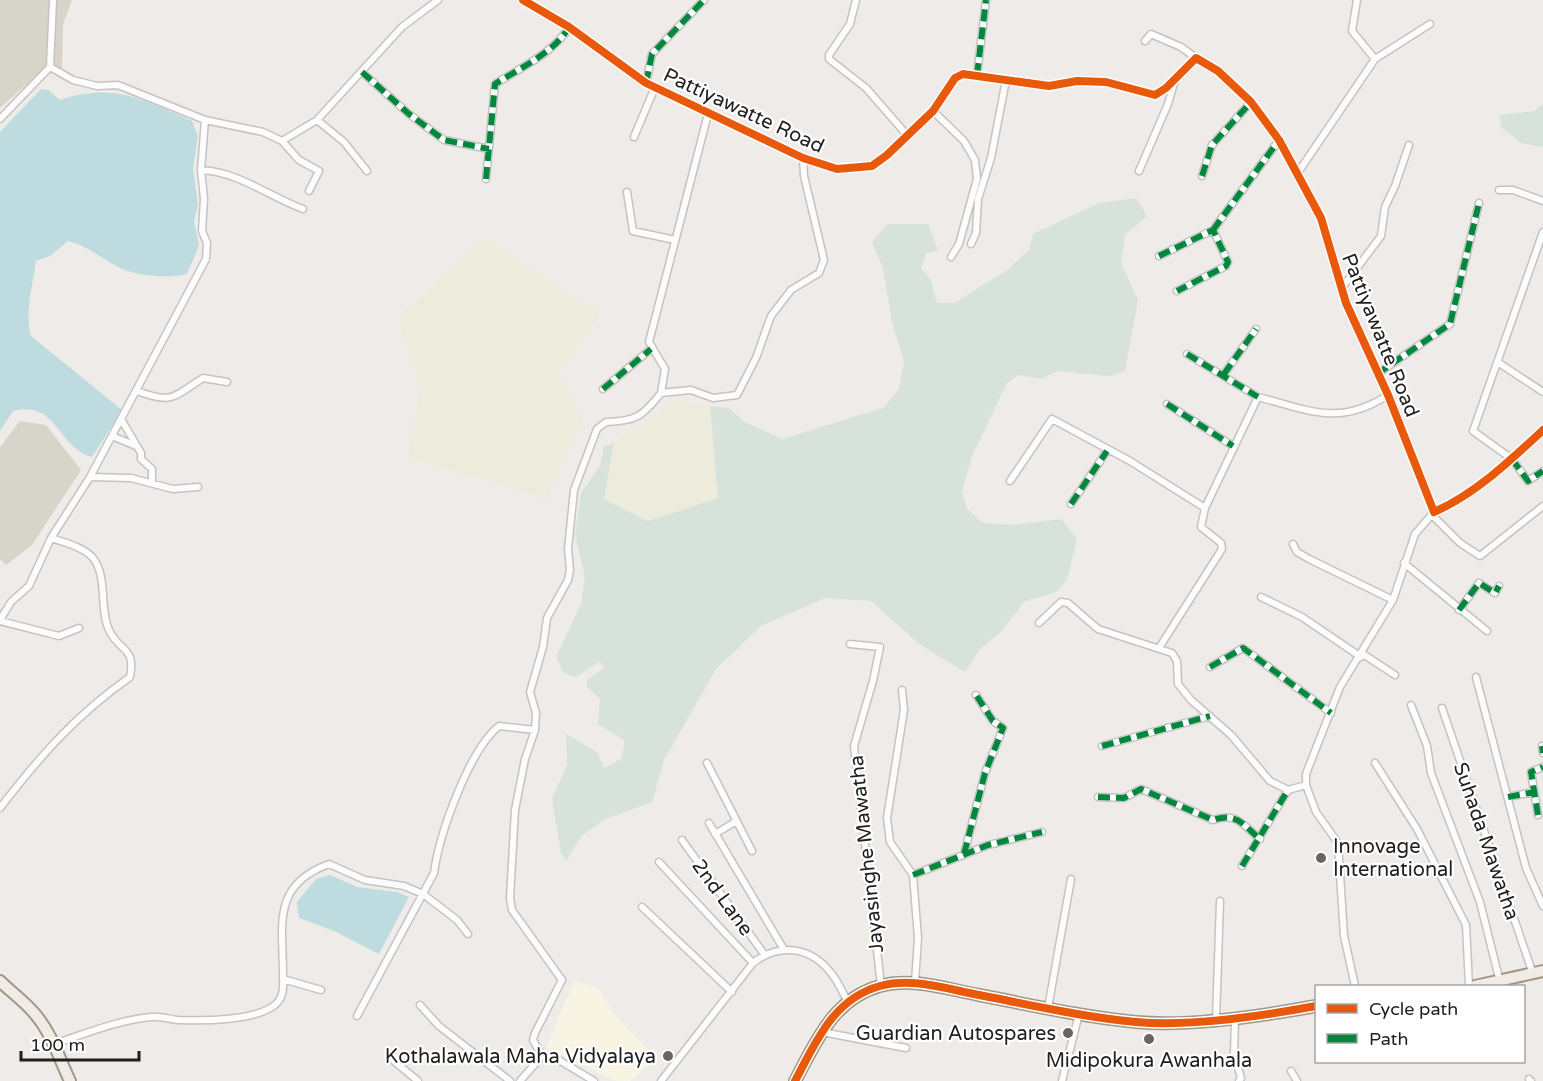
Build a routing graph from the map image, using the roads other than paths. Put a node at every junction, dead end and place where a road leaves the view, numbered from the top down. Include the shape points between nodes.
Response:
1 (53, 0) edge
2 (438, 0) edge
3 (523, 0) edge
4 (705, 0) edge
5 (856, 0) edge
6 (986, 0) edge
7 (1358, 0) edge
8 (1430, 24) dead end
9 (569, 27) junction
10 (1145, 41) dead end
11 (1196, 58) junction
12 (1376, 59) junction
13 (50, 67) junction
14 (362, 72) junction
15 (977, 75) junction
16 (1175, 79) junction
17 (1006, 80) junction
18 (646, 83) junction
19 (655, 87) junction
20 (1251, 102) junction
21 (933, 111) junction
22 (708, 114) junction
23 (0, 119) edge
24 (205, 120) junction
25 (317, 120) junction
26 (907, 135) junction
27 (633, 137) dead end
28 (1279, 140) junction
29 (282, 141) junction
30 (1409, 145) dead end
31 (489, 149) junction
32 (803, 158) junction
33 (201, 170) junction
34 (367, 171) dead end
35 (1139, 171) dead end
36 (1298, 174) junction
37 (1202, 176) dead end
38 (486, 179) dead end
39 (1499, 190) dead end
40 (309, 191) dead end
41 (627, 192) dead end
42 (1543, 201) edge
43 (1479, 203) dead end
44 (303, 209) dead end
45 (1213, 230) junction
46 (1543, 232) edge
47 (675, 240) junction
48 (971, 244) dead end
49 (951, 256) dead end
50 (1159, 256) dead end
51 (1342, 288) junction
52 (1177, 291) dead end
53 (1256, 329) dead end
54 (651, 349) junction
55 (1187, 354) dead end
56 (1499, 363) junction
57 (1224, 374) junction
58 (1377, 374) junction
59 (226, 382) dead end
60 (603, 389) dead end
61 (137, 391) junction
62 (1543, 392) edge
63 (661, 393) junction
64 (1388, 395) junction
65 (1258, 397) junction
66 (1167, 404) dead end
67 (121, 419) junction
68 (1543, 430) edge
69 (112, 436) junction
70 (137, 446) junction
71 (1233, 446) junction
72 (1107, 451) junction
73 (1512, 459) junction
74 (1543, 471) edge
75 (90, 477) junction
76 (1010, 481) dead end
77 (152, 483) junction
78 (198, 486) dead end
79 (1071, 504) dead end
80 (1543, 506) edge
81 (1205, 508) junction
82 (1434, 514) junction
83 (51, 538) junction
84 (1293, 544) dead end
85 (1404, 562) junction
86 (1499, 586) dead end
87 (1261, 597) dead end
88 (1393, 600) junction
89 (1460, 610) junction
90 (0, 620) edge
91 (1039, 623) dead end
92 (79, 627) dead end
93 (1487, 632) dead end
94 (850, 644) dead end
95 (1159, 648) junction
96 (1362, 655) junction
97 (1210, 667) dead end
98 (1395, 675) dead end
99 (1476, 677) dead end
100 (902, 690) dead end
101 (976, 695) dead end
102 (1411, 705) dead end
103 (1442, 708) dead end
104 (1331, 713) junction
105 (1209, 716) junction
106 (535, 730) junction
107 (1102, 746) dead end
108 (707, 763) dead end
109 (1375, 763) dead end
110 (1543, 767) edge
111 (1306, 785) junction
112 (1288, 790) junction
113 (1534, 792) junction
114 (1508, 796) junction
115 (1098, 797) dead end
116 (0, 808) edge
117 (1538, 815) dead end
118 (735, 822) junction
119 (709, 823) dead end
120 (1042, 832) dead end
121 (715, 834) junction
122 (1260, 838) junction
123 (682, 840) dead end
124 (752, 851) dead end
125 (964, 854) junction
126 (659, 862) dead end
127 (1242, 866) dead end
128 (913, 875) junction
129 (1071, 879) dead end
130 (423, 894) junction
131 (1220, 901) dead end
132 (1543, 906) edge
133 (642, 907) dead end
134 (468, 934) dead end
135 (783, 948) junction
136 (764, 954) junction
137 (753, 963) junction
138 (1538, 973) edge
139 (283, 980) junction
140 (0, 981) edge
141 (915, 982) junction
142 (1500, 982) junction
143 (1355, 985) edge
144 (1469, 985) edge
145 (1485, 985) edge
146 (880, 986) junction
147 (321, 990) dead end
148 (732, 992) junction
149 (848, 1002) junction
150 (420, 1005) dead end
151 (1315, 1006) edge
152 (1048, 1008) junction
153 (1079, 1014) junction
154 (357, 1016) dead end
155 (1235, 1018) junction
156 (1216, 1020) junction
157 (822, 1032) junction
158 (54, 1044) junction
159 (906, 1048) dead end
160 (542, 1056) junction
161 (394, 1061) dead end
162 (1291, 1071) dead end
163 (70, 1081) edge
164 (418, 1081) edge
165 (510, 1081) edge
166 (520, 1081) edge
167 (594, 1081) edge
168 (661, 1081) edge
169 (795, 1081) edge
170 (1062, 1081) edge
171 (1239, 1081) edge
172 (1298, 1081) edge

1 - 13 street
2 - 14 street via 402,27
3 - 9 street, Pattiyawatte Road
4 - 18 street via 652,54
5 - 26 street via 850,24 829,59 866,88
6 - 15 street
7 - 12 street via 1352,31
8 - 12 street
9 - 18 street, Pattiyawatte Road
9 - 31 street via 542,54 495,84
10 - 11 street via 1151,34 1181,46
11 - 16 street, Pattiyawatte Road
11 - 20 street, Pattiyawatte Road via 1218,71
12 - 36 street
13 - 23 street
13 - 24 street via 73,80 97,86 118,85
14 - 25 street
14 - 31 street via 444,140
15 - 17 street, Pattiyawatte Road
15 - 21 street, Pattiyawatte Road via 955,78
16 - 17 street, Pattiyawatte Road via 1155,95 1106,82 1077,81 1049,86
16 - 35 street
17 - 48 street
18 - 19 street, Pattiyawatte Road
19 - 22 street, Pattiyawatte Road
19 - 27 street
20 - 28 street, Pattiyawatte Road
20 - 37 street via 1212,145
21 - 26 street, Pattiyawatte Road
21 - 49 street via 964,141 975,160 977,179 959,244
22 - 32 street, Pattiyawatte Road
22 - 47 street
24 - 29 street via 263,132
24 - 33 street
25 - 29 street
25 - 34 street via 344,142
26 - 32 street, Pattiyawatte Road via 872,166 860,169 837,169
28 - 36 street, Pattiyawatte Road
28 - 45 street
29 - 40 street via 299,160 319,171
30 - 51 street via 1384,207 1381,236
31 - 38 street
32 - 63 street via 824,260 819,273 791,290 771,316 737,395 713,398 691,390
33 - 44 street via 236,176
33 - 61 street via 206,259
36 - 51 street, Pattiyawatte Road via 1321,218
39 - 42 street via 1513,190
41 - 47 street via 633,231
43 - 58 street via 1450,324
45 - 50 street
45 - 52 street via 1228,262 1226,266
46 - 56 street
47 - 54 street via 649,342
51 - 58 street, Pattiyawatte Road
53 - 57 street
54 - 60 street
54 - 63 street via 665,369
55 - 57 street
56 - 62 street
56 - 73 street via 1473,431
57 - 65 street
58 - 64 street, Pattiyawatte Road
59 - 61 street via 203,378 173,398 162,400
61 - 67 street
63 - 106 street via 646,412 630,421 606,422 597,429 574,490 568,580 547,618 530,692 536,713
64 - 65 street via 1351,413 1325,414
64 - 82 street, Pattiyawatte Road
65 - 71 street
66 - 71 street
67 - 69 street
67 - 70 street
68 - 73 street
69 - 70 street
69 - 75 street
70 - 77 street via 141,459 152,469
71 - 81 street
72 - 76 street via 1052,419
72 - 79 street
72 - 81 street
73 - 74 street via 1528,481
73 - 82 street
75 - 77 street
75 - 83 street
77 - 78 street via 173,489
80 - 82 street via 1480,556 1460,543
81 - 95 street via 1201,527 1221,543 1222,549
82 - 85 street via 1415,534
83 - 90 street via 29,586 11,602
83 - 116 street via 92,557 109,630 133,661 130,676 101,697 43,752
84 - 88 street via 1297,552 1309,559
85 - 88 street
85 - 89 street
86 - 89 street via 1494,593 1479,583
87 - 96 street via 1302,617
88 - 96 street
89 - 93 street
90 - 92 street via 60,636
91 - 95 street via 1061,602 1068,603 1098,629
94 - 146 street, Jayasinghe Mawatha via 880,647 854,746
95 - 105 street via 1172,653 1177,661 1178,684
96 - 98 street
96 - 104 street via 1340,687
97 - 104 street via 1243,648
99 - 114 street
100 - 128 street via 904,710 886,818 890,842
101 - 125 street via 993,721 1003,728 985,773
102 - 142 street via 1427,746 1431,773 1480,902
103 - 138 street, Suhada Mawatha
104 - 111 street via 1306,774
105 - 107 street
105 - 112 street via 1231,735 1270,781
106 - 130 street via 499,726 486,736 450,813 437,847 434,873
106 - 160 street via 515,810 510,898 518,920 562,980 533,1040
108 - 118 street
109 - 144 street via 1417,829 1466,925
110 - 113 street via 1531,771
111 - 112 street
111 - 143 street via 1316,812 1338,843 1344,936
112 - 122 street
113 - 114 street
113 - 117 street
114 - 132 street via 1526,868
115 - 122 street via 1124,798 1141,789 1213,820 1234,817
118 - 121 street
118 - 124 street
119 - 121 street
120 - 125 street
121 - 135 street
122 - 127 street
123 - 136 street, 2nd Lane
125 - 128 street
126 - 137 street
128 - 141 street via 918,938
129 - 152 street
130 - 134 street via 457,920
130 - 139 street via 404,886 365,880 329,864 310,871 293,890 281,913
130 - 154 street
131 - 156 street
133 - 148 street
135 - 136 street
135 - 149 street via 815,958 831,973
136 - 137 street
137 - 148 street
138 - 142 main road
139 - 147 street
139 - 158 street via 284,990 277,1003 242,1018 154,1017 126,1021
140 - 158 main road via 34,1012
141 - 146 main road
141 - 152 main road
142 - 145 main road
146 - 149 main road
148 - 168 street
149 - 157 main road
150 - 165 street via 447,1033
151 - 155 main road
152 - 153 main road
153 - 156 main road via 1137,1022
153 - 170 street
155 - 156 main road
155 - 171 street via 1234,1053
157 - 159 street
157 - 169 main road
158 - 163 main road
160 - 166 street
160 - 167 street via 557,1059
161 - 164 street
162 - 172 street

